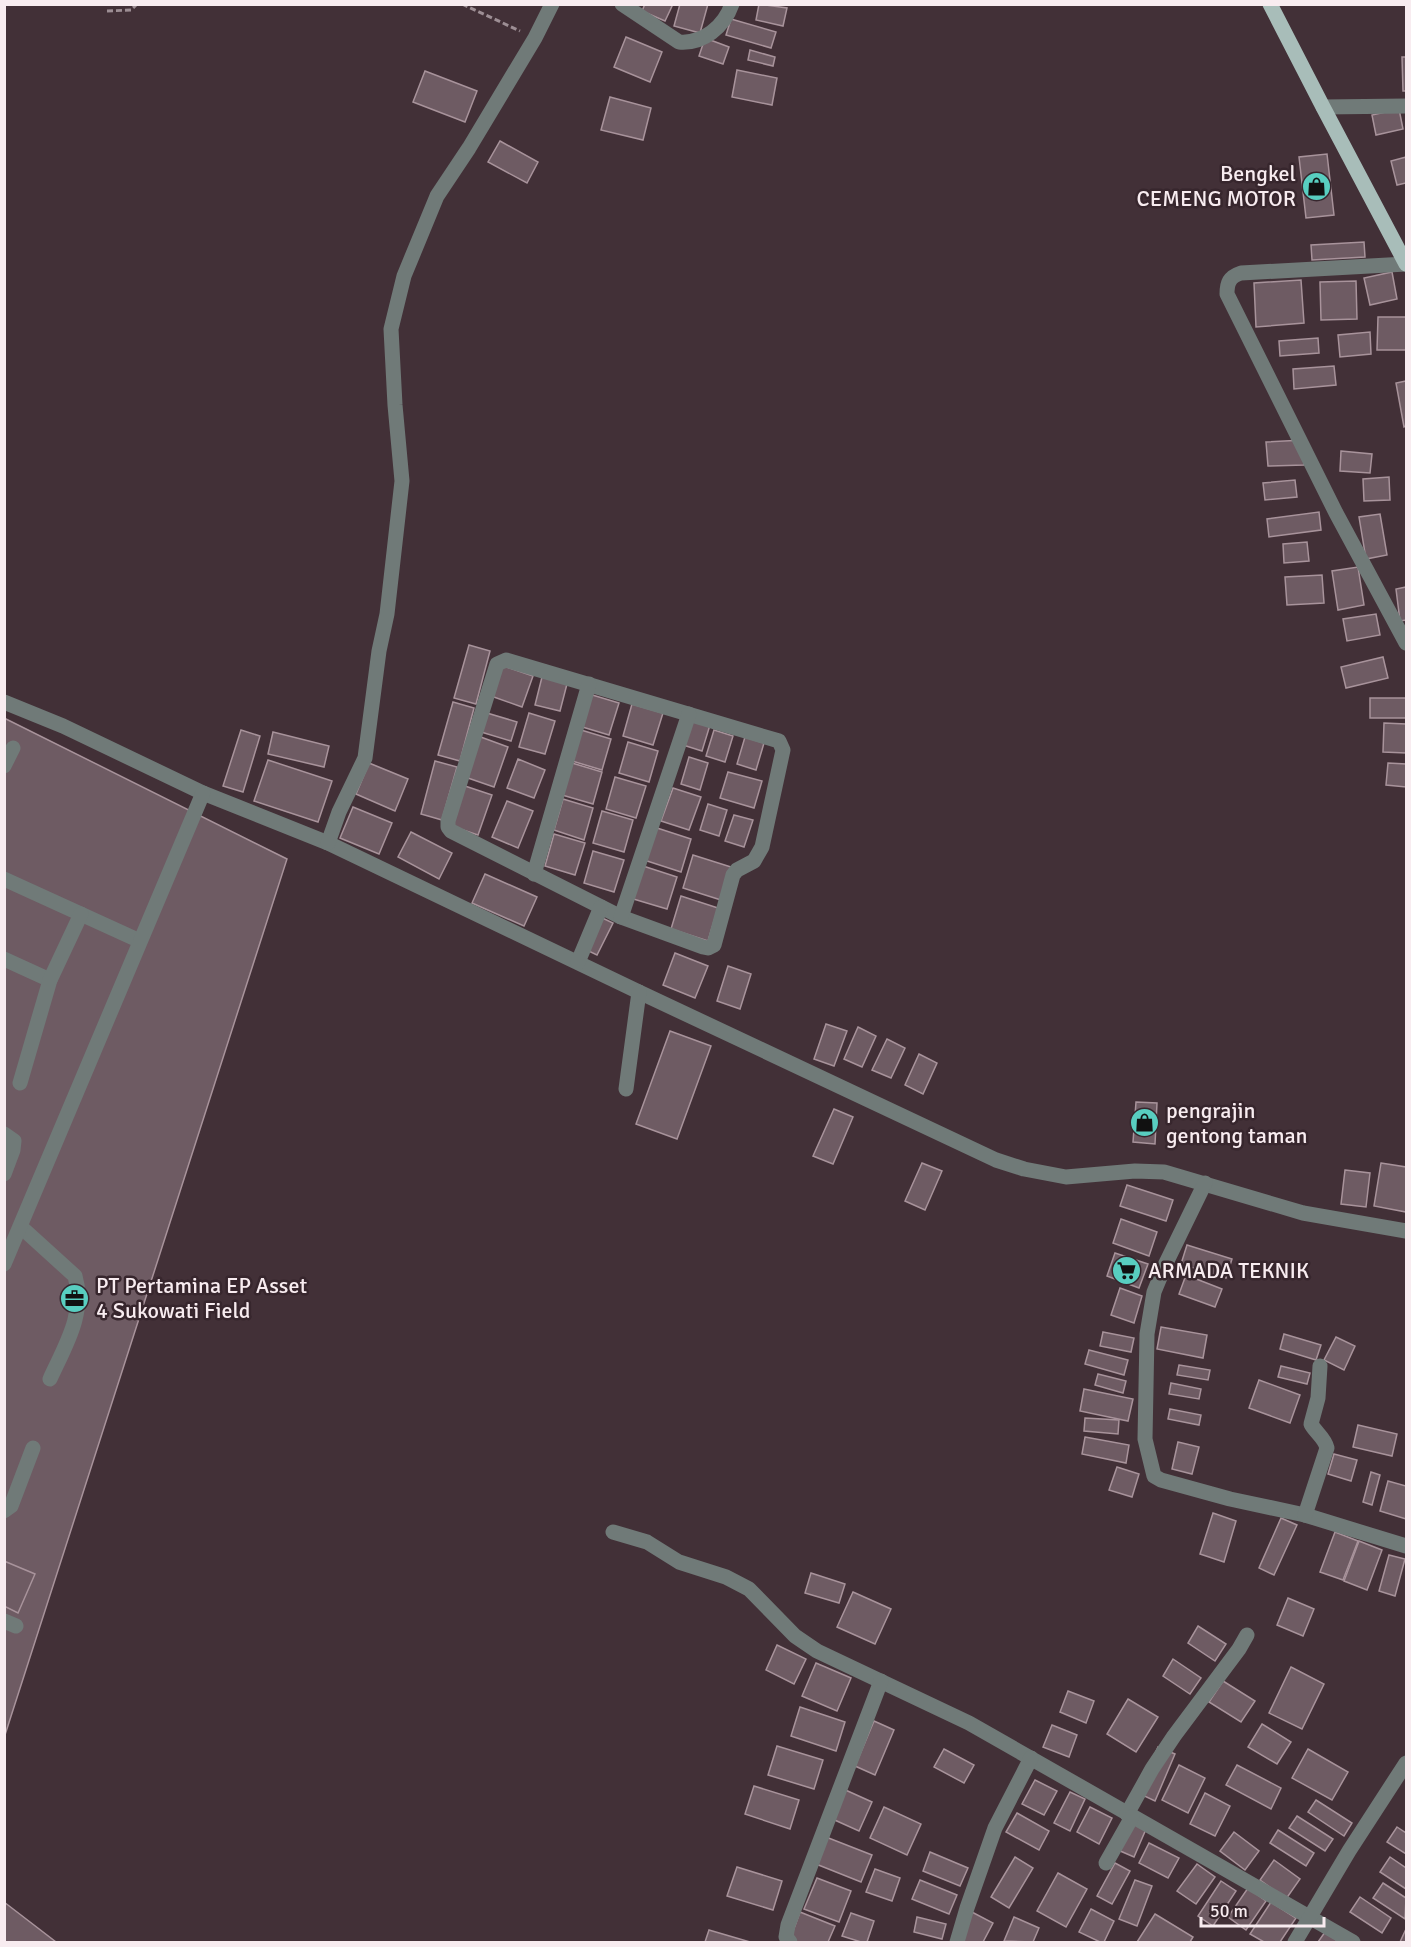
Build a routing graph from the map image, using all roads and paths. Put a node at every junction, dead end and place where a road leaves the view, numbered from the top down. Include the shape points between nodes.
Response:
1 (137, 4) edge
2 (462, 4) edge
3 (552, 4) edge
4 (622, 4) edge
5 (732, 4) edge
6 (1270, 4) edge
7 (107, 11) dead end
8 (535, 38) junction
9 (1407, 106) edge
10 (1323, 107) junction
11 (1406, 264) edge
12 (1407, 643) edge
13 (589, 684) junction
14 (4, 702) edge
15 (689, 714) junction
16 (13, 748) dead end
17 (4, 766) edge
18 (203, 793) junction
19 (328, 843) junction
20 (534, 874) junction
21 (4, 879) edge
22 (601, 907) junction
23 (81, 914) junction
24 (621, 917) junction
25 (140, 941) junction
26 (4, 959) edge
27 (578, 962) junction
28 (50, 980) junction
29 (639, 992) junction
30 (20, 1083) dead end
31 (626, 1089) dead end
32 (4, 1134) edge
33 (4, 1174) edge
34 (1205, 1183) junction
35 (14, 1230) edge
36 (1407, 1232) edge
37 (4, 1264) edge
38 (1320, 1366) dead end
39 (50, 1379) dead end
40 (33, 1448) dead end
41 (4, 1511) edge
42 (1305, 1515) junction
43 (613, 1532) dead end
44 (1407, 1546) edge
45 (1247, 1635) dead end
46 (881, 1680) junction
47 (1031, 1758) junction
48 (1407, 1763) edge
49 (1130, 1815) junction
50 (1106, 1863) dead end
51 (1311, 1917) junction
52 (790, 1942) edge
53 (957, 1942) edge
54 (1295, 1942) edge
55 (1353, 1942) edge

1 - 7 path via 130,10
2 - 8 path
3 - 8 street
4 - 5 street via 679,42 687,43 696,42 716,28 729,14
6 - 10 main road
8 - 19 street via 437,196 404,276 391,329 402,481 387,614 365,758
9 - 10 street
10 - 11 main road
11 - 12 street via 1240,273 1230,279 1227,294
13 - 15 street
13 - 20 street
13 - 20 street via 501,660 448,821 454,834
14 - 18 street
15 - 24 street
15 - 24 street via 773,738 782,745 762,847 754,861 733,875 715,942 708,948
16 - 17 street
18 - 19 street
18 - 25 street
19 - 27 street
20 - 22 street
21 - 23 street
22 - 24 street
22 - 27 street
23 - 25 street
23 - 28 street
25 - 35 street
26 - 28 street
27 - 29 street
28 - 30 street
29 - 31 street
29 - 34 street via 968,1148 1024,1169 1066,1177 1164,1172
32 - 33 street via 14,1141
34 - 36 street via 1303,1213
34 - 42 street via 1154,1292 1147,1334 1145,1427 1151,1469 1161,1480
35 - 37 street
35 - 39 street via 75,1276 78,1288 76,1321
38 - 42 street via 1311,1425 1327,1448
40 - 41 street via 11,1506
42 - 44 street
43 - 46 street via 647,1542 679,1562 749,1589 795,1636 818,1652
45 - 49 street via 1173,1736
46 - 47 street
46 - 52 street via 788,1924 786,1937
47 - 49 street
47 - 53 street via 995,1828
48 - 51 street
49 - 50 street
49 - 51 street
51 - 54 street
51 - 55 street

